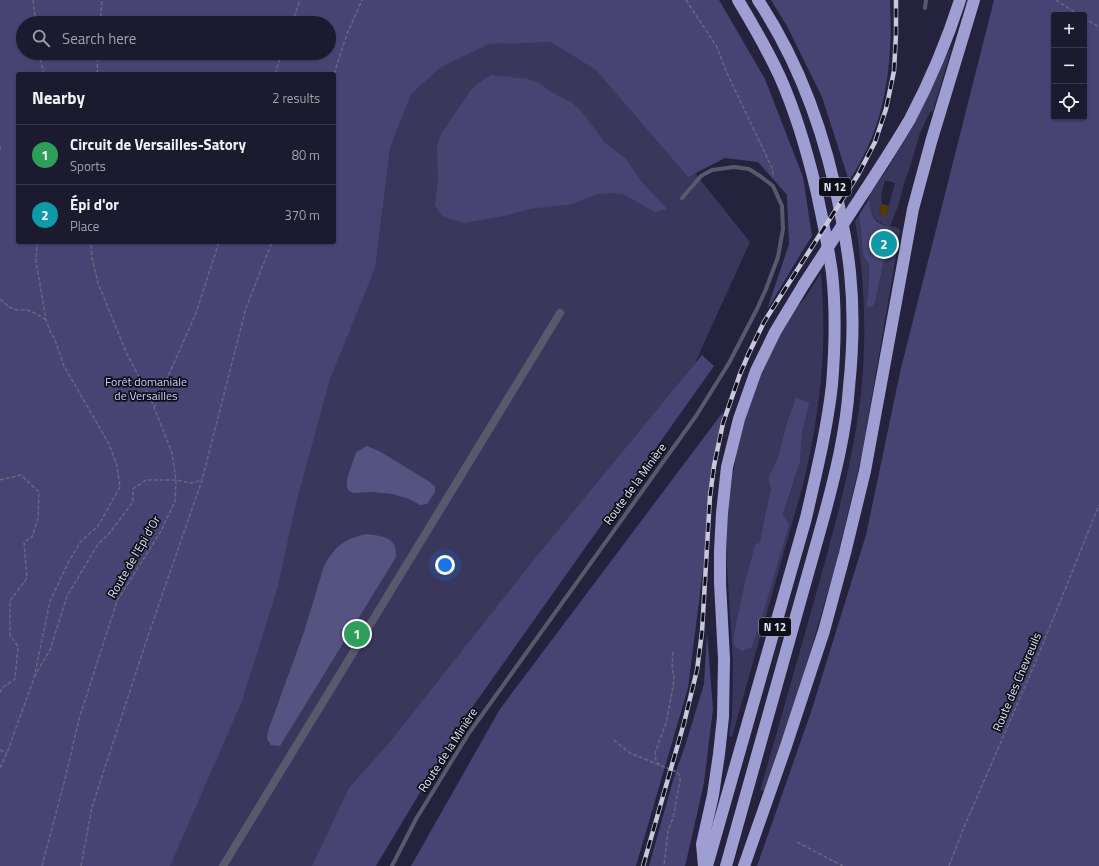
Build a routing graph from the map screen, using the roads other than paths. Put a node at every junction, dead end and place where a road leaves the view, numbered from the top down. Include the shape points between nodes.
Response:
1 (738, 0) edge
2 (758, 0) edge
3 (926, 0) edge
4 (960, 0) edge
5 (974, 0) edge
6 (925, 8) dead end
7 (682, 198) dead end
8 (560, 313) dead end
9 (223, 866) edge
10 (392, 866) edge
11 (704, 866) edge
12 (707, 866) edge
13 (726, 866) edge
14 (744, 866) edge

1 - 12 highway, N 12 via 780,77 808,156 832,274 834,347 826,426 806,518
2 - 13 highway, N 12 via 799,75 826,148 846,239 850,272 852,349 844,429 835,477
3 - 6 lane
4 - 11 highway, bridge via 941,53 920,99 900,136 775,332 756,371 739,418 727,467 722,512 720,584 724,659 723,717 714,788 702,844
5 - 14 highway via 913,209 865,471 845,553 822,638
7 - 10 lane, Route de la Minière via 701,176 712,170 734,167 749,169 773,186 782,206 783,229 778,257 766,290 729,363 696,416 469,733 416,819
8 - 9 street

